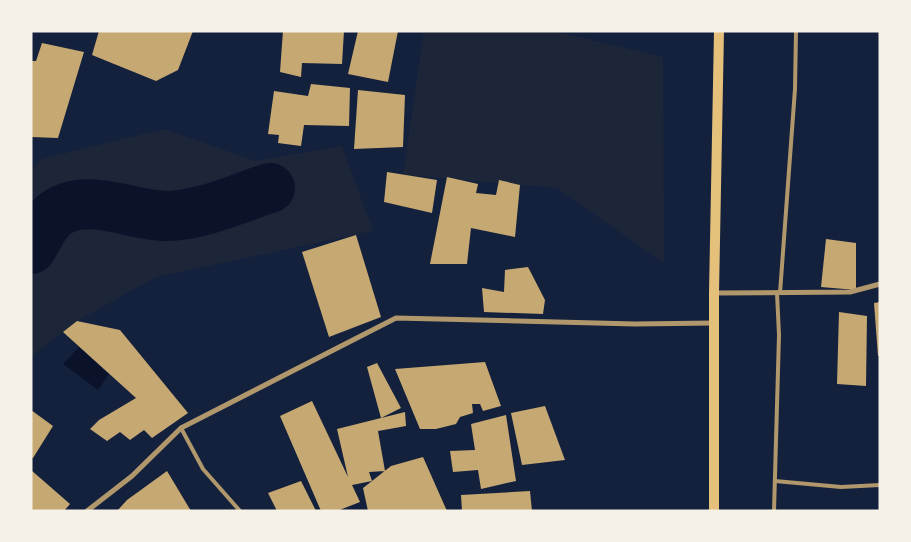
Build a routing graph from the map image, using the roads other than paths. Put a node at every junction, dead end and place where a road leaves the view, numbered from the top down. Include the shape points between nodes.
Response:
1 (719, 31) edge
2 (796, 31) edge
3 (880, 284) edge
4 (714, 293) junction
5 (778, 293) junction
6 (714, 323) junction
7 (181, 428) junction
8 (775, 481) junction
9 (880, 485) edge
10 (86, 511) edge
11 (240, 511) edge
12 (714, 511) edge
13 (774, 511) edge

1 - 4 main road
2 - 5 lane via 795,89
3 - 5 street via 850,292
4 - 5 street
4 - 6 main road
5 - 8 lane
6 - 7 street via 396,318
6 - 12 main road
7 - 10 street via 132,476
7 - 11 lane via 203,468
8 - 9 lane via 841,487
8 - 13 lane

